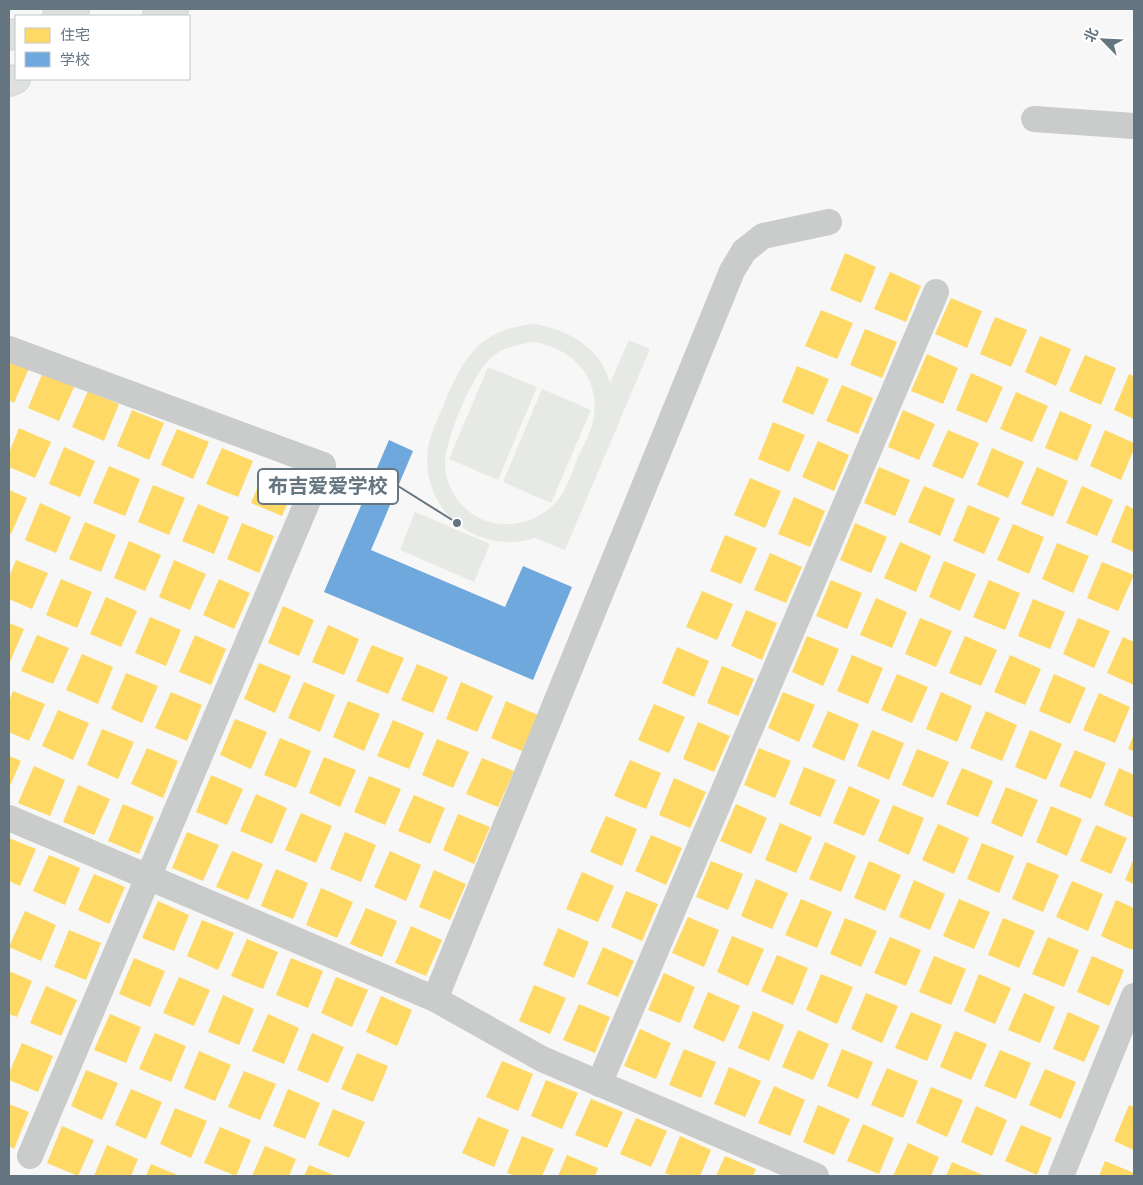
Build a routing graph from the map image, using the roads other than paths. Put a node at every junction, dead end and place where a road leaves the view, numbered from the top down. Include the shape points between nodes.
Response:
1 (75, 9) edge
2 (174, 9) edge
3 (60, 15) edge
4 (159, 15) edge
5 (1034, 119) dead end
6 (1134, 126) edge
7 (829, 222) dead end
8 (936, 292) dead end
9 (9, 350) edge
10 (9, 818) edge
11 (148, 877) junction
12 (1134, 996) edge
13 (435, 1000) junction
14 (599, 1084) junction
15 (30, 1156) dead end
16 (816, 1176) edge
17 (1061, 1176) edge

1 - 3 main road
2 - 4 main road
5 - 6 street
7 - 13 street via 762,236 744,251 732,271
8 - 14 street
9 - 11 street via 323,466
10 - 11 street
11 - 13 street
11 - 15 street
12 - 17 street
13 - 14 street via 542,1060
14 - 16 street

